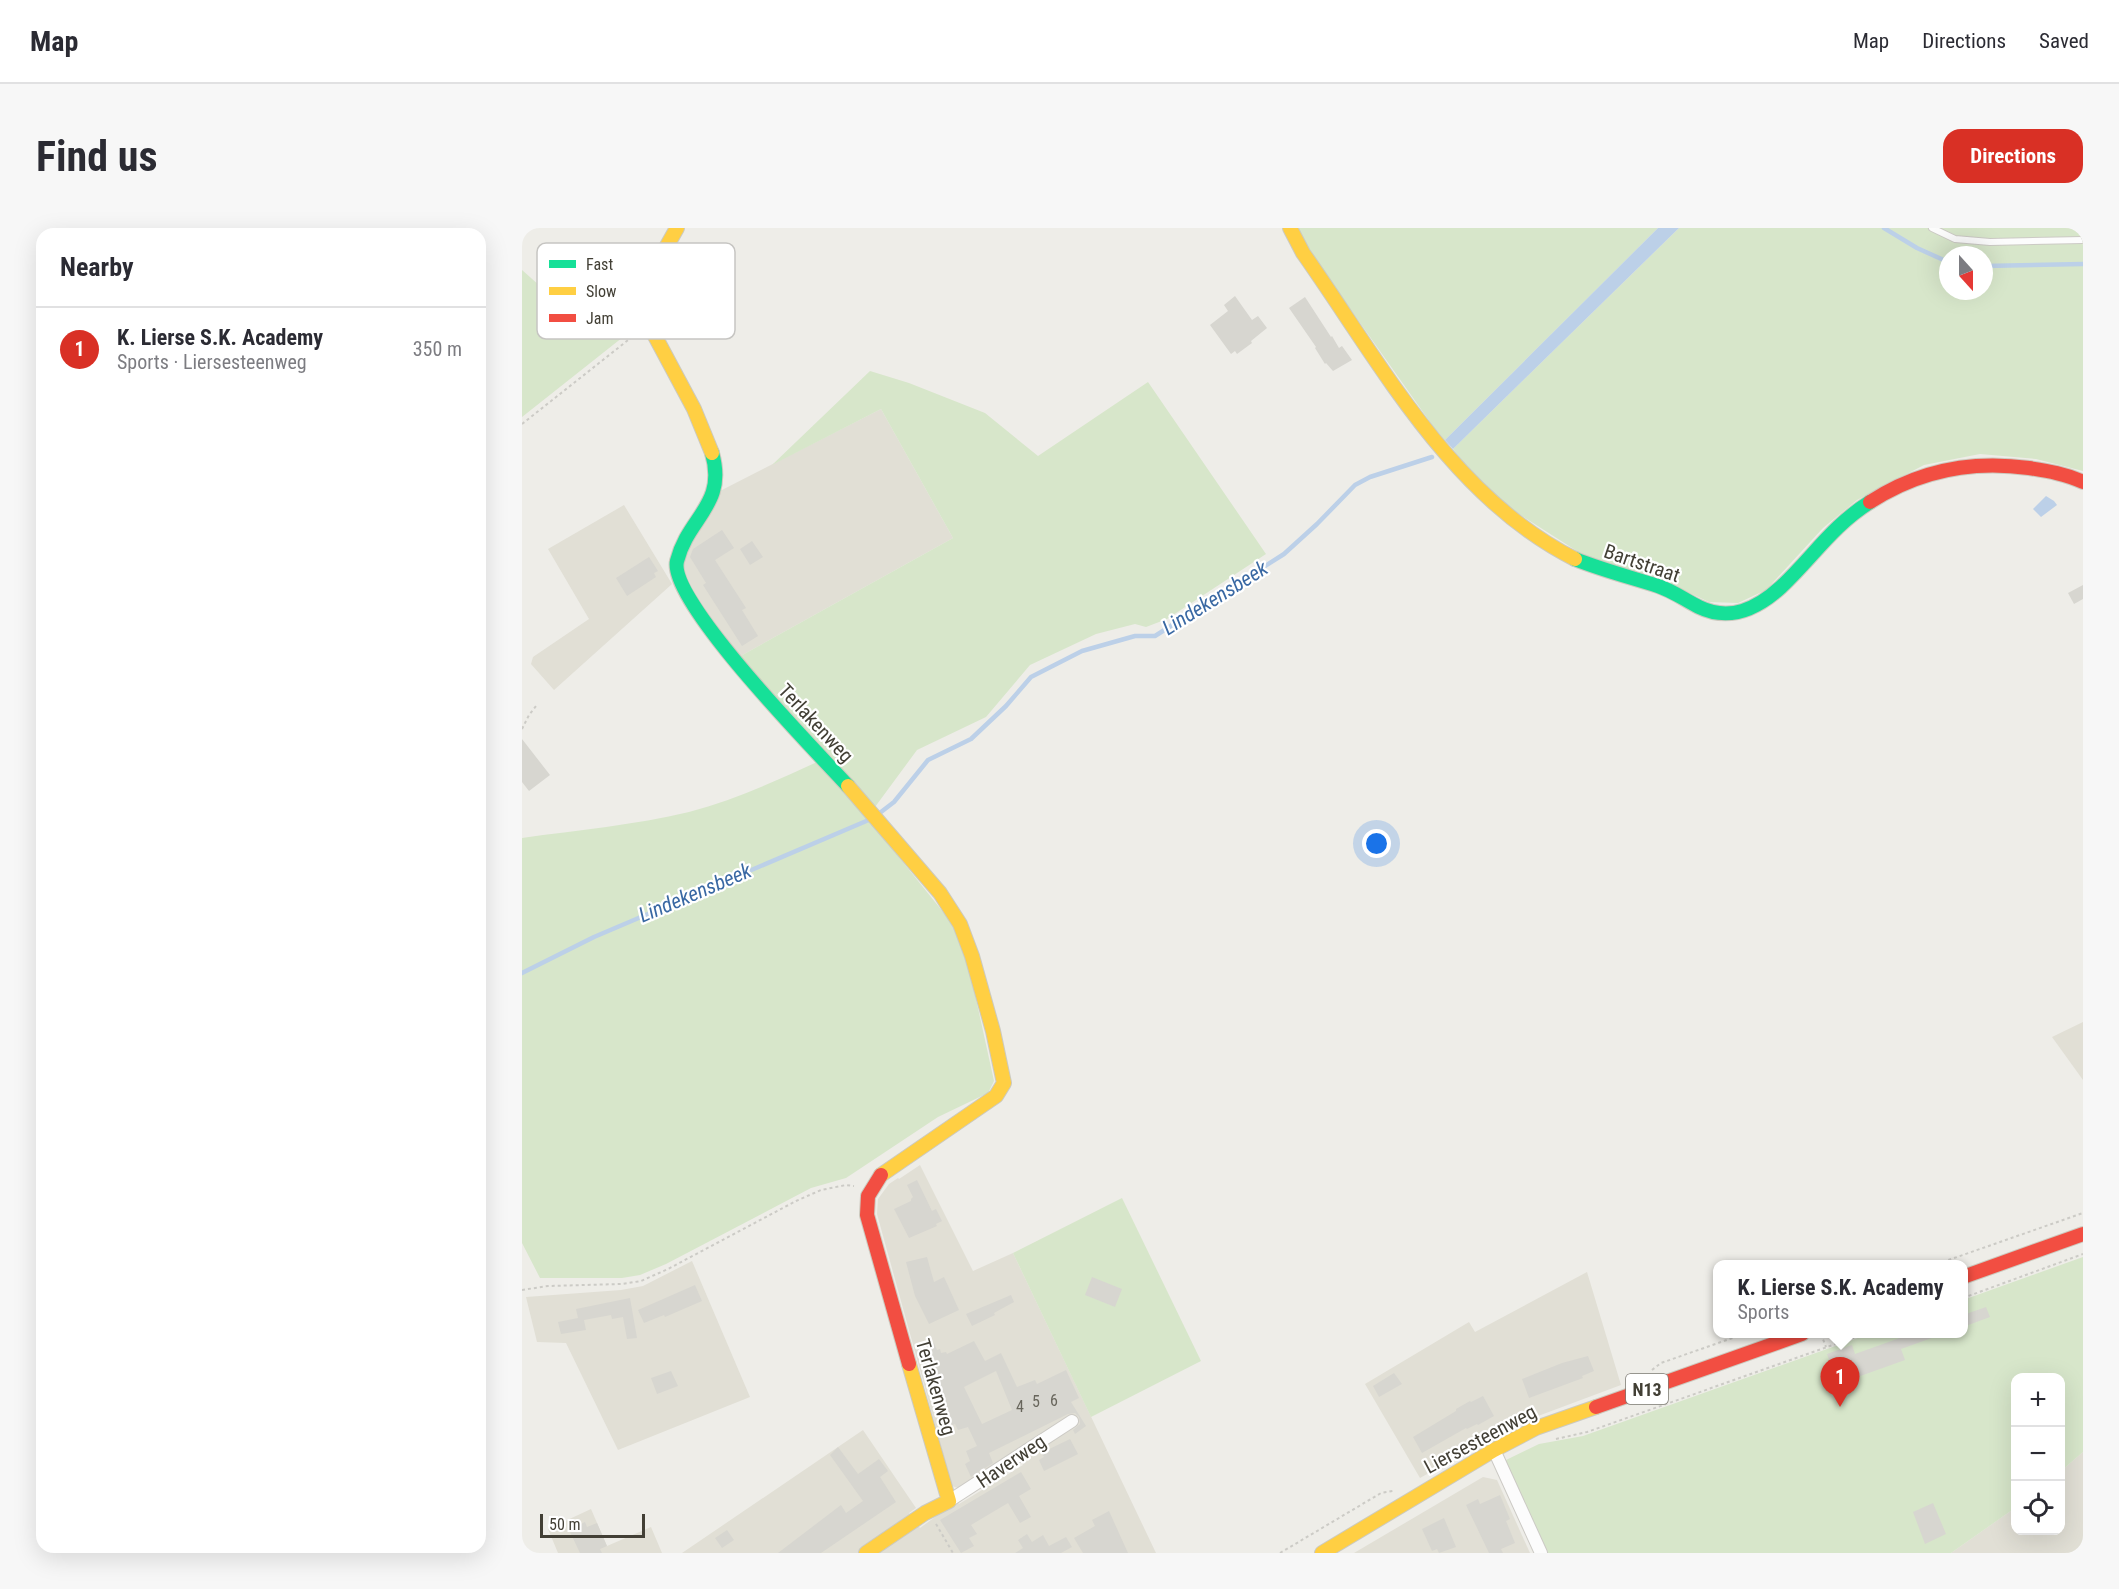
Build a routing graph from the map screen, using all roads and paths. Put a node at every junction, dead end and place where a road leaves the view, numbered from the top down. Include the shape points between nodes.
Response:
1 (677, 228) edge
2 (1290, 228) edge
3 (1932, 228) edge
4 (2083, 240) edge
5 (669, 243) edge
6 (628, 339) edge
7 (657, 339) edge
8 (522, 424) edge
9 (2083, 483) edge
10 (536, 706) dead end
11 (522, 729) edge
12 (869, 1189) junction
13 (2083, 1213) edge
14 (2083, 1234) edge
15 (2083, 1254) edge
16 (1948, 1260) edge
17 (1968, 1274) edge
18 (522, 1290) edge
19 (1968, 1296) edge
20 (1791, 1338) edge
21 (1823, 1338) edge
22 (1852, 1338) edge
23 (1826, 1347) junction
24 (1072, 1420) dead end
25 (1552, 1440) dead end
26 (1494, 1450) junction
27 (1369, 1500) dead end
28 (949, 1501) junction
29 (929, 1511) junction
30 (866, 1553) edge
31 (953, 1553) edge
32 (1280, 1553) edge
33 (1322, 1553) edge
34 (1541, 1553) edge

1 - 5 street, Terlakenweg
2 - 9 street, Bartstraat via 1303,253 1420,420 1490,501 1561,552 1596,568 1673,592 1702,610 1731,614 1758,605 1796,572 1845,519 1897,485 1930,471 1998,464 2048,471
3 - 4 lane via 1955,239 1990,242
6 - 8 path
7 - 12 street, Terlakenweg via 694,409 716,466 714,493 687,537 676,563 678,577 698,612 740,668 867,806 940,893 960,924 993,1031 1004,1083 996,1096 881,1175
10 - 11 path
12 - 18 path via 846,1185 821,1190 641,1281
12 - 28 street, Terlakenweg via 865,1206 869,1223
13 - 16 path
14 - 17 street
15 - 19 path
20 - 26 street, Liersesteenweg / N13 via 1536,1428
21 - 23 path
22 - 23 path
23 - 25 path via 1587,1432
24 - 28 street, Haverweg
26 - 33 street, Liersesteenweg / N13
26 - 34 street
27 - 32 path
28 - 29 street
29 - 30 street
29 - 31 path

